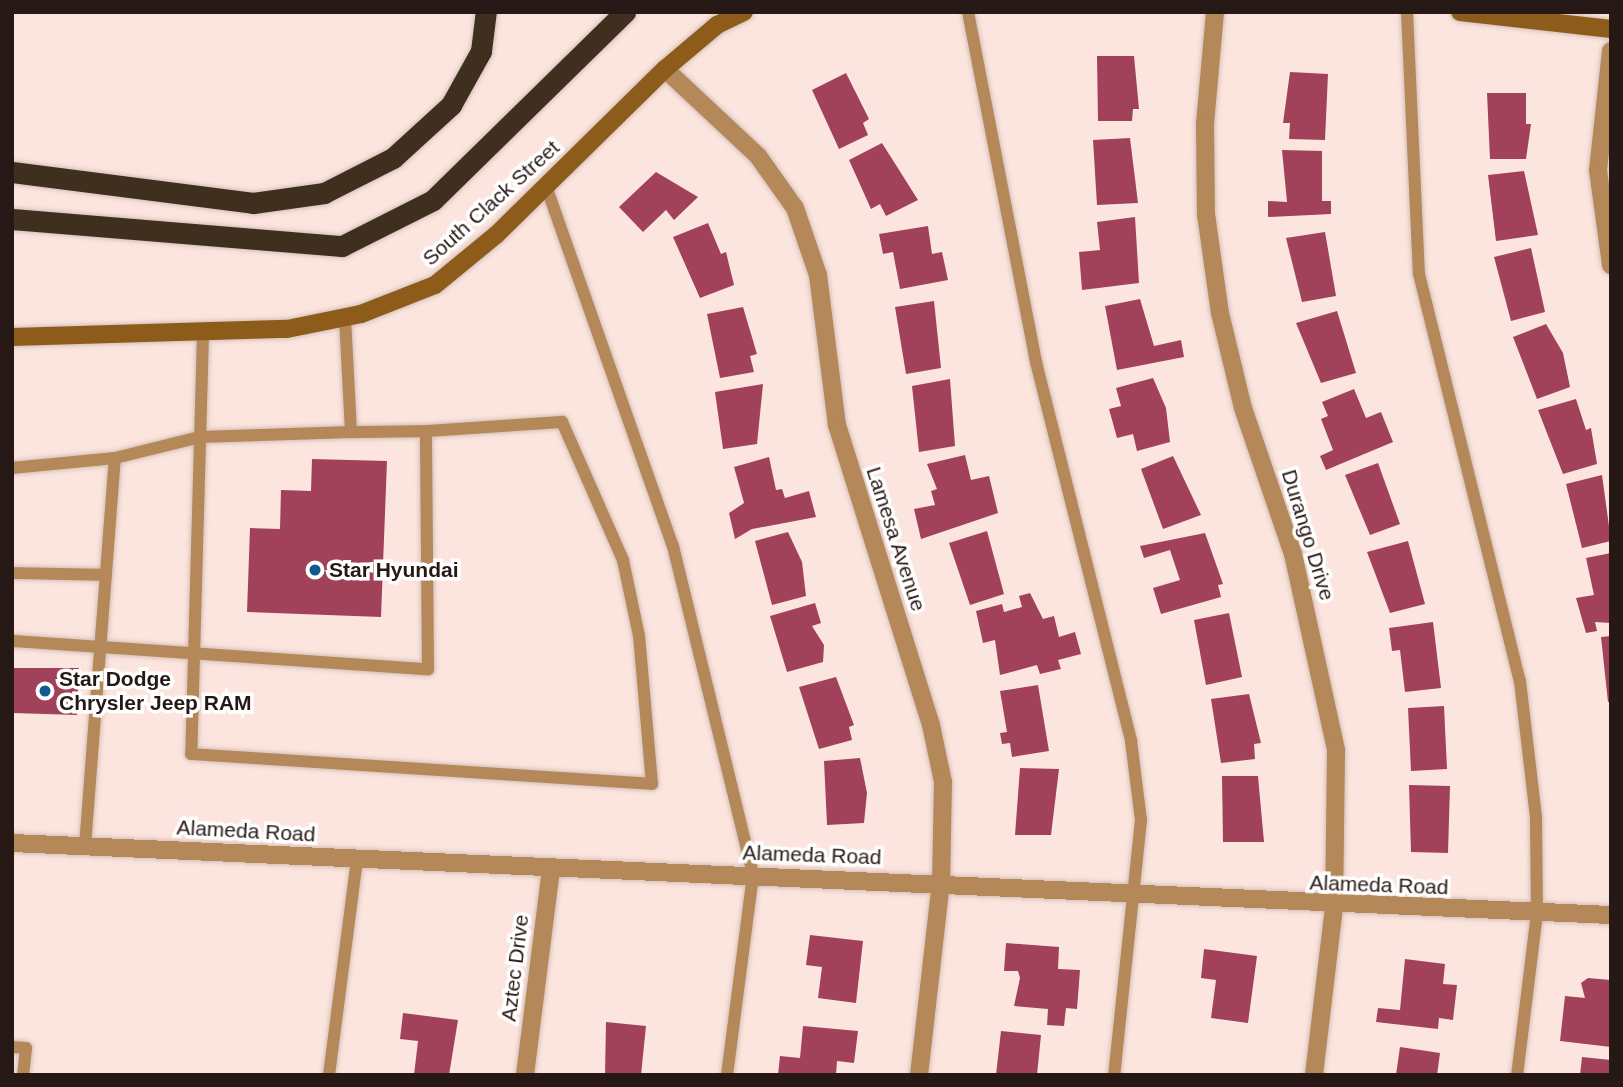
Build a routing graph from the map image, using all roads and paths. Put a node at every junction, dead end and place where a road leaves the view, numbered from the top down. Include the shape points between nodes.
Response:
1 (486, 12) edge
2 (625, 12) edge
3 (744, 12) edge
4 (968, 12) edge
5 (1215, 12) edge
6 (1407, 12) edge
7 (1460, 12) edge
8 (1611, 29) edge
9 (1611, 51) edge
10 (665, 69) junction
11 (12, 172) edge
12 (546, 186) junction
13 (12, 219) edge
14 (1611, 265) edge
15 (345, 318) junction
16 (203, 334) junction
17 (12, 337) edge
18 (426, 431) junction
19 (351, 432) junction
20 (200, 437) junction
21 (115, 458) junction
22 (12, 468) edge
23 (12, 573) edge
24 (106, 575) junction
25 (12, 641) edge
26 (100, 646) junction
27 (196, 652) junction
28 (12, 843) edge
29 (85, 846) junction
30 (357, 859) junction
31 (551, 868) junction
32 (753, 875) junction
33 (941, 882) junction
34 (1135, 894) junction
35 (1334, 907) junction
36 (1537, 913) junction
37 (1611, 915) edge
38 (12, 1047) edge
39 (23, 1075) edge
40 (329, 1075) edge
41 (525, 1075) edge
42 (727, 1075) edge
43 (919, 1075) edge
44 (1114, 1075) edge
45 (1314, 1075) edge
46 (1517, 1075) edge

1 - 11 highway via 481,51 451,105 393,158 324,193 253,203
2 - 13 highway via 433,200 342,246
3 - 10 main road, South Clack Street via 717,25
4 - 34 lane via 1036,362 1131,741 1141,820
5 - 35 street, Durango Drive via 1205,124 1206,214 1220,313 1243,408 1293,554 1332,726
6 - 36 lane via 1419,274 1520,681 1536,818
7 - 8 main road
9 - 14 street via 1598,170
10 - 12 main road, South Clack Street
10 - 33 street, Lamesa Avenue via 714,108 795,208 818,275 850,475 931,725 943,782
12 - 15 main road, South Clack Street via 435,285
12 - 32 lane via 673,546
15 - 16 main road, South Clack Street via 287,329
15 - 19 lane
16 - 17 main road, South Clack Street
16 - 20 lane
18 - 19 lane
18 - 27 lane via 428,669
18 - 27 lane via 562,422 624,560 639,636 652,784 191,754
19 - 20 lane
20 - 21 lane
20 - 27 lane
21 - 22 lane
21 - 24 lane
23 - 24 lane
24 - 26 lane
25 - 26 lane
26 - 27 lane
26 - 29 lane
28 - 29 street, Alameda Road
29 - 30 street, Alameda Road
30 - 31 street, Alameda Road
30 - 40 lane
31 - 32 street, Alameda Road
31 - 41 street, Aztec Drive
32 - 33 street, Alameda Road
32 - 42 lane
33 - 34 street, Alameda Road
33 - 43 street, Lamesa Avenue
34 - 35 street, Alameda Road
34 - 44 lane
35 - 36 street, Alameda Road
35 - 45 street, Durango Drive
36 - 37 street, Alameda Road
36 - 46 lane
38 - 39 lane via 26,1048

